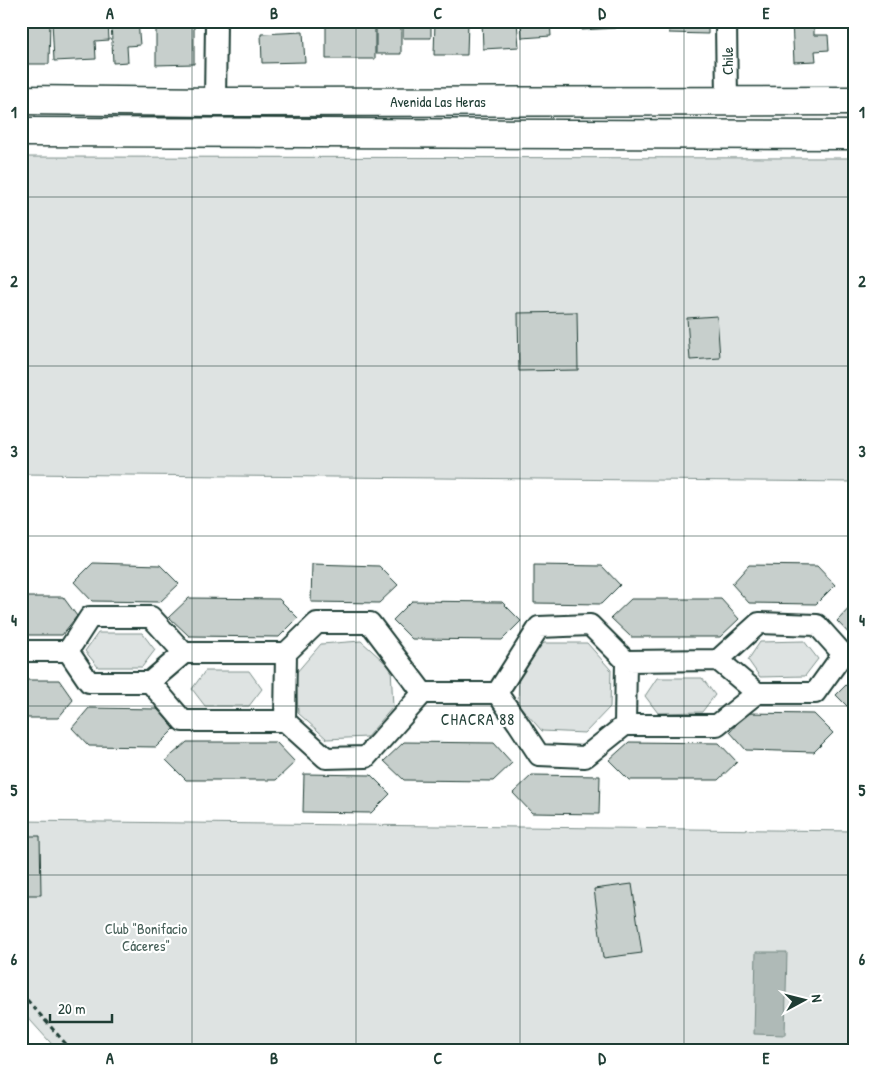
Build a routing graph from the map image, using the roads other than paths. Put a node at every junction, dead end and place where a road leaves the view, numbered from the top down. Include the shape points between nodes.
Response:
1 (216, 21) edge
2 (726, 21) edge
3 (21, 100) edge
4 (727, 101) junction
5 (855, 101) edge
6 (215, 102) junction
7 (21, 132) edge
8 (855, 136) edge
9 (68, 651) junction
10 (21, 652) edge
11 (184, 653) junction
12 (286, 653) junction
13 (849, 654) edge
14 (718, 660) junction
15 (626, 661) junction
16 (150, 682) junction
17 (423, 693) junction
18 (497, 693) junction
19 (757, 693) junction
20 (285, 721) junction
21 (625, 725) junction

1 - 6 street
2 - 4 street, Chile
3 - 6 main road, Avenida Las Heras
4 - 5 main road, Avenida Las Heras
4 - 6 main road, Avenida Las Heras
7 - 8 main road
9 - 10 street
9 - 11 street via 90,617 150,617
9 - 16 street via 89,682
11 - 12 street
11 - 16 street
12 - 17 street via 317,623 370,623
12 - 20 street
13 - 14 street via 817,625 759,623
13 - 19 street via 814,693
14 - 15 street
14 - 19 street
15 - 18 street via 590,625 539,626
15 - 21 street
16 - 20 street via 183,721
17 - 18 street
17 - 20 street via 366,758 326,758
18 - 21 street via 539,756 585,757
19 - 21 street via 718,725

